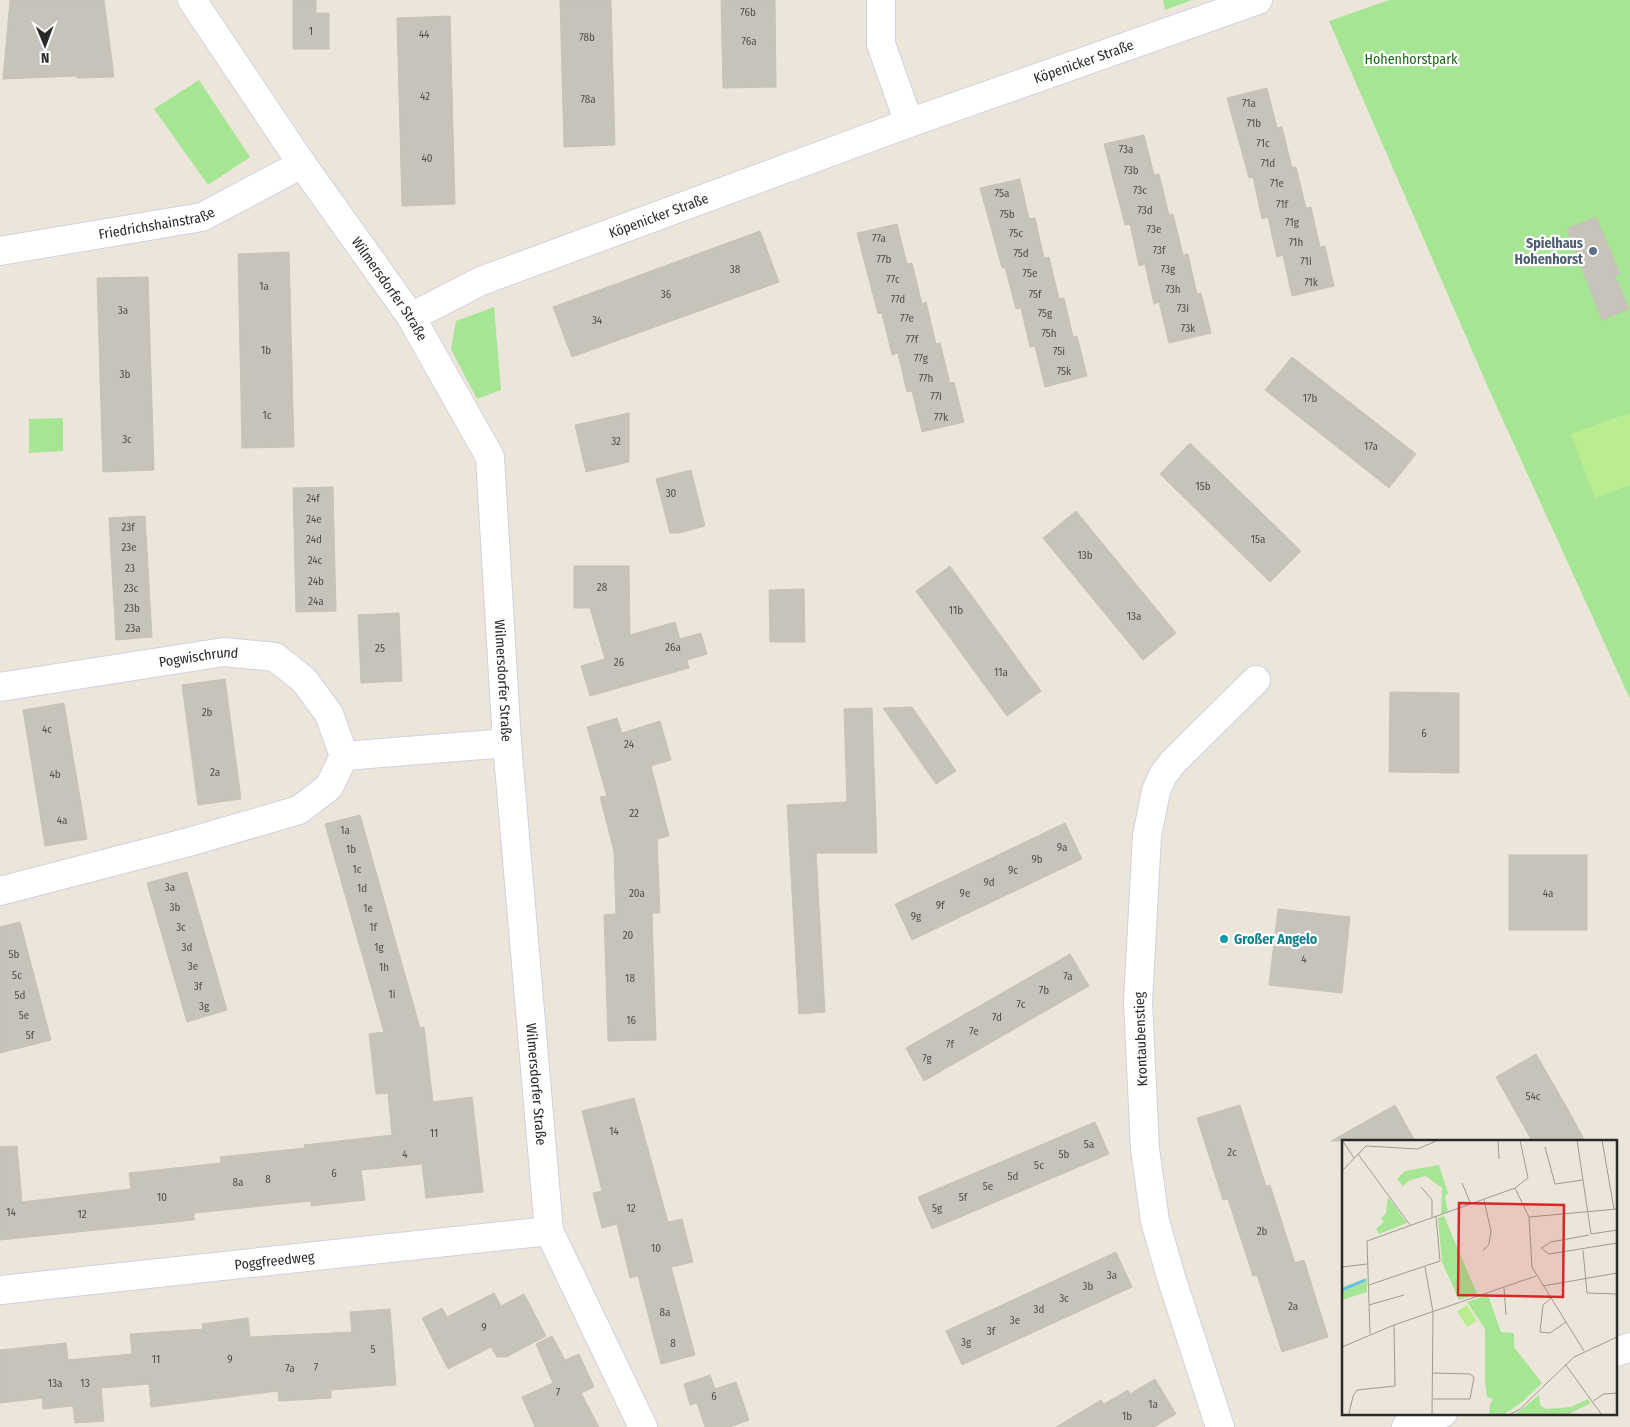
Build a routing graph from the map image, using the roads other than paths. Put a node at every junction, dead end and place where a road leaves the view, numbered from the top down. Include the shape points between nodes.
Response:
1 (192, 0) edge
2 (881, 0) edge
3 (1258, 0) edge
4 (910, 123) junction
5 (302, 164) junction
6 (0, 251) edge
7 (411, 317) junction
8 (1256, 680) dead end
9 (0, 687) edge
10 (507, 743) junction
11 (344, 756) junction
12 (0, 891) edge
13 (549, 1231) junction
14 (0, 1290) edge
15 (1630, 1347) edge
16 (1618, 1351) edge
17 (1441, 1414) edge
18 (1445, 1414) edge
19 (643, 1427) edge
20 (1220, 1427) edge
21 (1406, 1427) edge
22 (1452, 1427) edge

1 - 5 street, Wilmersdorfer Straße
2 - 4 street via 882,44
3 - 4 street, Köpenicker Straße
4 - 7 street, Köpenicker Straße via 481,281
5 - 6 street, Friedrichshainstraße via 202,217
5 - 7 street, Wilmersdorfer Straße
7 - 10 street, Wilmersdorfer Straße via 490,457
8 - 20 street, Krontaubenstieg via 1173,762 1163,774 1156,791 1147,836 1138,1002 1145,1149 1155,1221
9 - 11 street, Pogwischrund via 224,652 276,657 304,680 329,714
10 - 11 street
10 - 13 street, Wilmersdorfer Straße
11 - 12 street via 329,787 298,810
13 - 14 street, Poggfreedweg
13 - 19 street, Wilmersdorfer Straße
15 - 16 street
17 - 21 street
18 - 22 street

